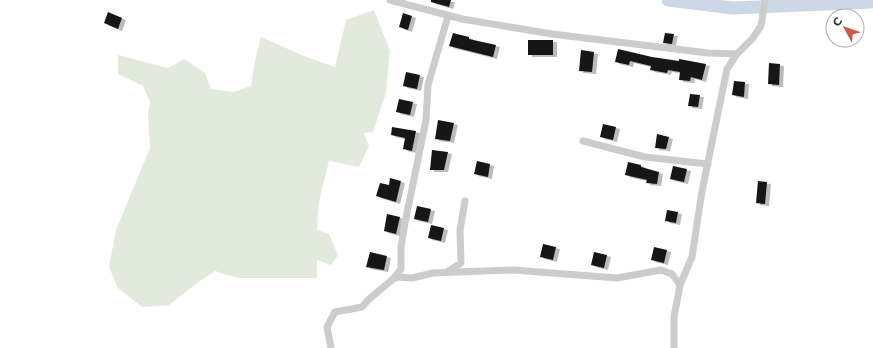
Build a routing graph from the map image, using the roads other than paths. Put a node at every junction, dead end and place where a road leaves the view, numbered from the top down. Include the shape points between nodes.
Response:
1 (390, 0) edge
2 (764, 5) edge
3 (448, 16) junction
4 (737, 54) junction
5 (583, 141) dead end
6 (708, 164) junction
7 (465, 201) dead end
8 (446, 272) junction
9 (393, 279) junction
10 (680, 285) junction
11 (331, 348) edge
12 (674, 348) edge

1 - 3 street
2 - 4 street via 761,26
3 - 4 street via 552,34 708,53
3 - 9 street via 428,85 426,120 401,247 401,269
4 - 6 street via 727,69
5 - 6 street via 645,157
6 - 10 street via 692,257
7 - 8 street via 460,230 461,263
8 - 9 street
8 - 10 street via 512,270 617,278 661,270 672,274
9 - 11 street via 362,307 335,312 326,327
10 - 12 street via 674,317

